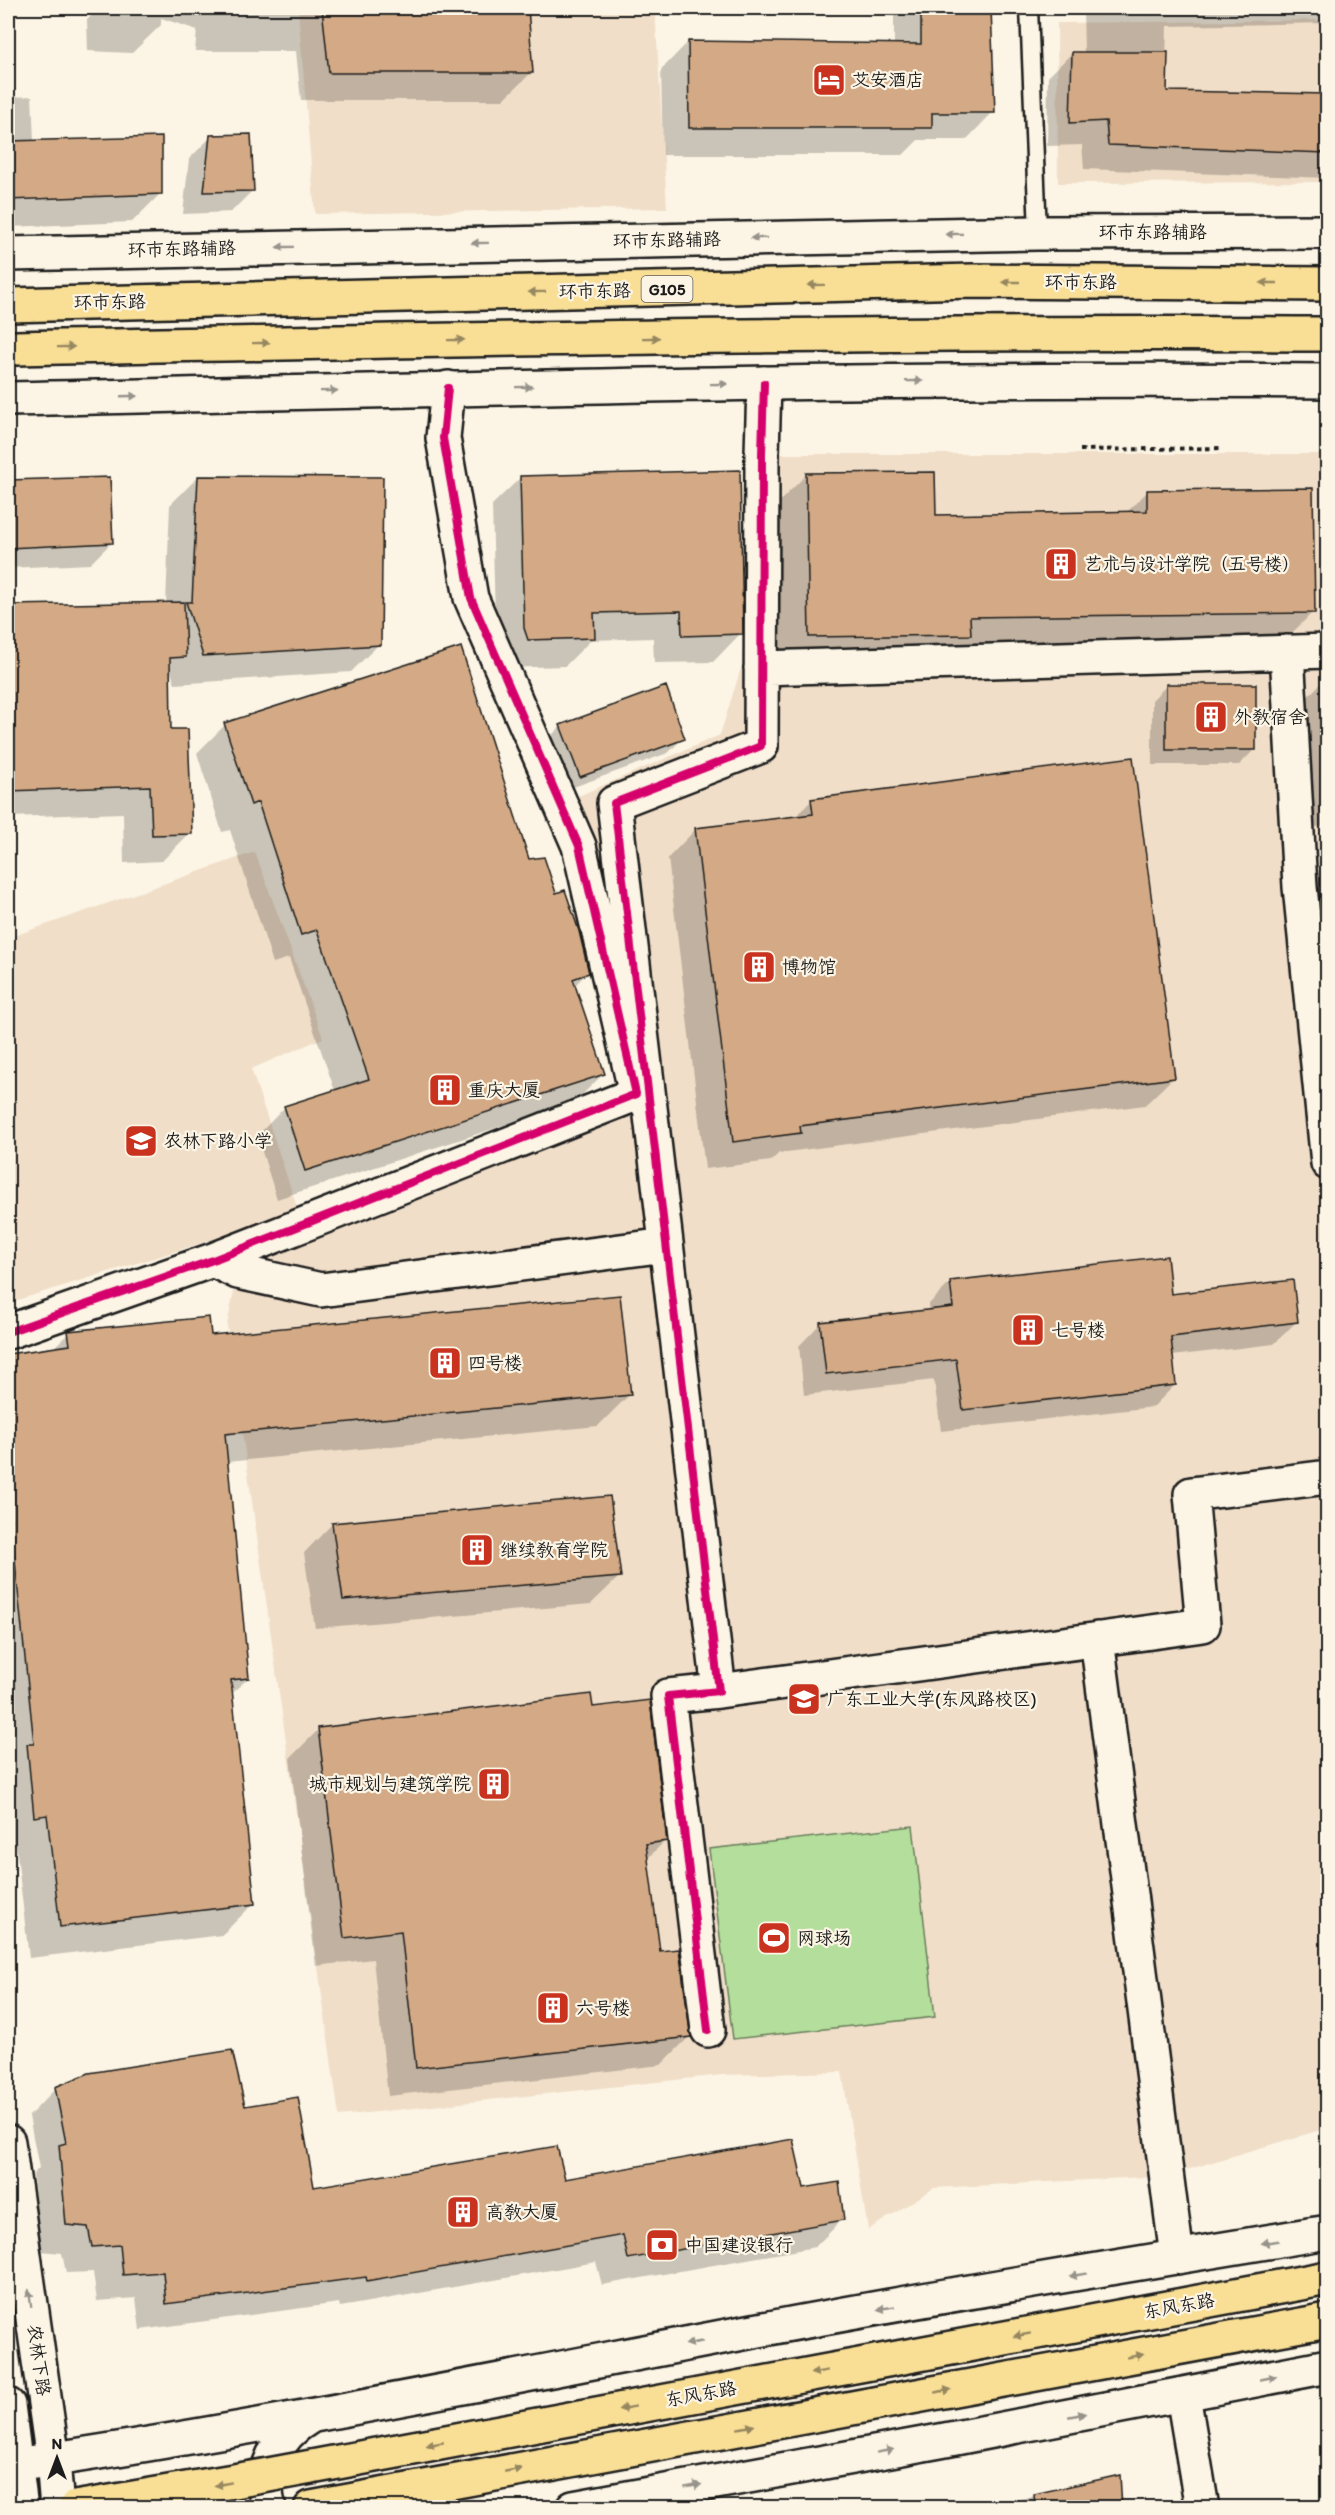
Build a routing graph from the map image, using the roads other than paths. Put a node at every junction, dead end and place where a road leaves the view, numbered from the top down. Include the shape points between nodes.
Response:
1 (1029, 8) edge
2 (1328, 232) edge
3 (1038, 233) junction
4 (8, 254) edge
5 (1328, 284) edge
6 (8, 305) edge
7 (1328, 334) edge
8 (8, 348) edge
9 (1328, 381) edge
10 (764, 383) junction
11 (448, 388) junction
12 (8, 399) edge
13 (1328, 651) edge
14 (1287, 652) junction
15 (761, 668) junction
16 (1328, 1162) edge
17 (666, 1245) junction
18 (213, 1260) junction
19 (8, 1332) edge
20 (1328, 1477) edge
21 (1097, 1639) junction
22 (719, 1691) junction
23 (708, 2030) dead end
24 (8, 2142) edge
25 (1328, 2232) edge
26 (1177, 2257) junction
27 (1328, 2278) edge
28 (1328, 2320) edge
29 (1328, 2366) edge
30 (1183, 2395) junction
31 (8, 2405) edge
32 (308, 2418) junction
33 (53, 2460) junction
34 (12, 2466) edge
35 (21, 2508) edge
36 (57, 2508) edge
37 (75, 2508) edge
38 (269, 2508) edge
39 (310, 2508) edge
40 (573, 2508) edge
41 (1202, 2508) edge

1 - 3 lane
2 - 3 street, 环市东路辅路
3 -> 4 street, 环市东路辅路
5 -> 6 highway, 环市东路 / G105 via 973,282
8 -> 7 highway via 1029,333
10 -> 9 street
11 -> 10 street
10 - 15 street
12 -> 11 street
11 - 18 street via 443,438 471,598 579,846 636,1094
13 - 14 street
14 - 15 street
14 - 16 street via 1300,887
15 - 17 street via 761,746 614,804
17 - 18 street via 321,1290 238,1272
17 - 22 street
18 - 19 street
20 - 21 street via 1191,1494 1203,1625
21 - 22 street
21 - 26 street
22 - 23 street via 668,1696
33 -> 24 street, 农林下路
25 -> 26 street
26 -> 32 street via 747,2332
27 -> 37 highway, 东风东路, bridge
39 -> 28 highway
30 -> 29 street
40 -> 30 street
30 - 41 street
31 - 34 street, 农林下路
32 - 33 street
32 - 38 street via 295,2425 274,2453 267,2486
33 - 34 street
33 - 36 street, 农林下路
34 - 35 street, 农林下路

